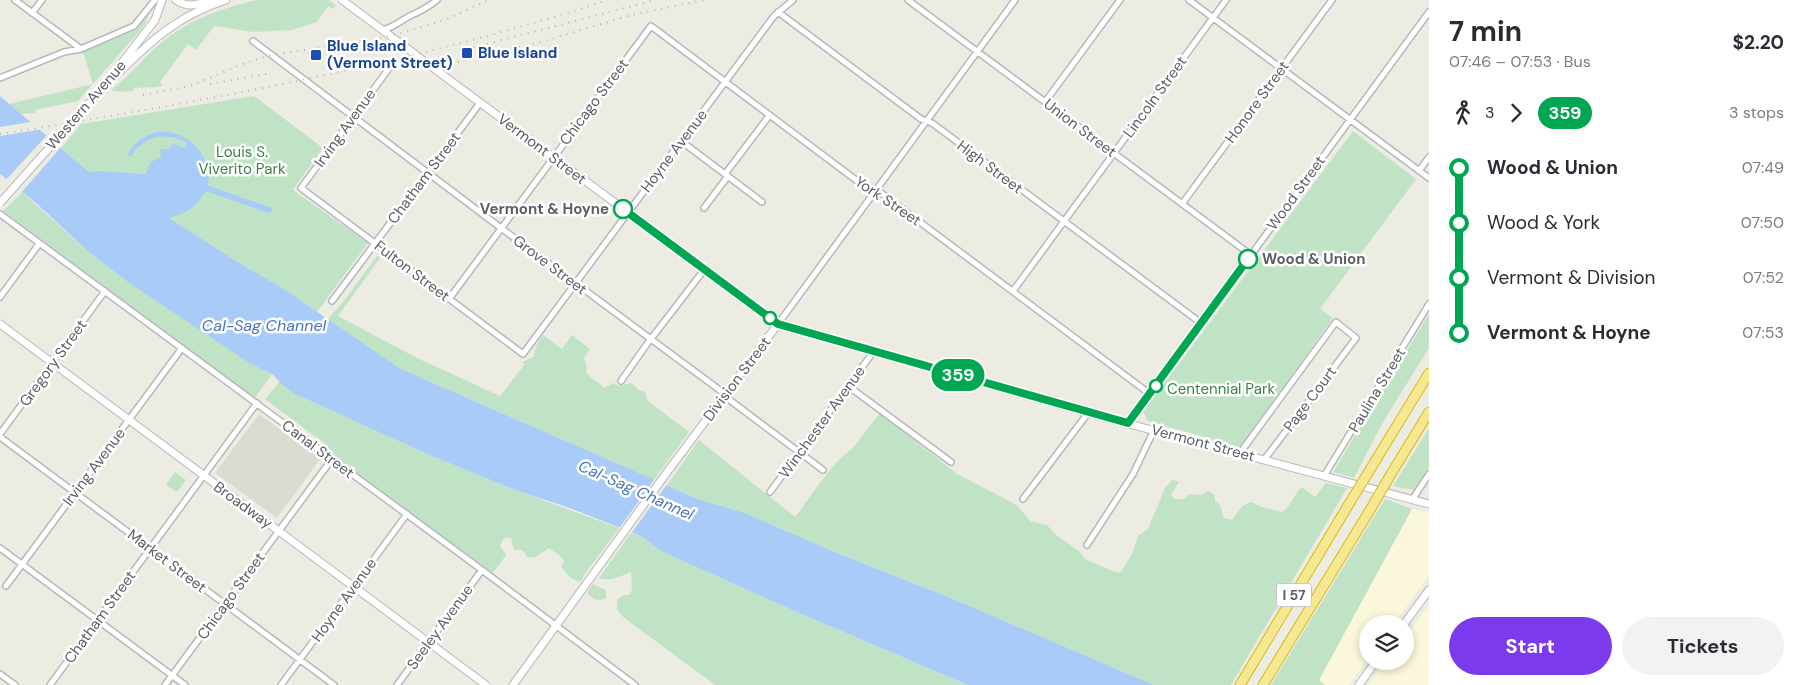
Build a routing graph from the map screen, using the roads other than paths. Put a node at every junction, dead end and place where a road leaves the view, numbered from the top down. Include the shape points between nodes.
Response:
1 (15, 0) edge
2 (42, 0) edge
3 (155, 0) edge
4 (162, 0) edge
5 (176, 0) edge
6 (212, 0) edge
7 (226, 0) edge
8 (342, 0) edge
9 (437, 0) edge
10 (793, 0) edge
11 (908, 0) edge
12 (1015, 0) edge
13 (1120, 0) edge
14 (1189, 0) edge
15 (1226, 0) edge
16 (1332, 0) edge
17 (778, 12) junction
18 (1429, 12) edge
19 (32, 13) junction
20 (1213, 18) junction
21 (651, 26) joint
22 (382, 30) junction
23 (253, 41) dead end
24 (81, 49) junction
25 (977, 51) junction
26 (390, 67) dead end
27 (1282, 69) junction
28 (115, 74) junction
29 (0, 78) edge
30 (725, 82) junction
31 (480, 102) junction
32 (1045, 102) junction
33 (769, 116) junction
34 (353, 117) junction
35 (1350, 120) junction
36 (926, 121) junction
37 (681, 141) junction
38 (1114, 153) junction
39 (553, 157) junction
40 (1429, 158) edge
41 (1419, 171) junction
42 (428, 173) junction
43 (726, 175) junction
44 (1429, 178) edge
45 (301, 188) joint
46 (875, 191) junction
47 (762, 202) dead end
48 (0, 203) edge
49 (1182, 204) junction
50 (704, 208) dead end
51 (628, 213) junction
52 (0, 214) edge
53 (1064, 221) junction
54 (501, 228) junction
55 (375, 243) junction
56 (39, 244) junction
57 (1251, 255) junction
58 (704, 270) junction
59 (576, 284) junction
60 (105, 291) junction
61 (1013, 291) junction
62 (0, 297) edge
63 (449, 298) junction
64 (332, 301) dead end
65 (1429, 304) edge
66 (1201, 323) junction
67 (0, 324) edge
68 (778, 324) junction
69 (651, 339) junction
70 (182, 348) junction
71 (874, 352) junction
72 (523, 354) joint
73 (52, 364) junction
74 (1429, 367) edge
75 (1429, 373) edge
76 (620, 381) dead end
77 (848, 386) junction
78 (1150, 394) junction
79 (725, 395) junction
80 (257, 403) junction
81 (1429, 412) edge
82 (1088, 413) junction
83 (129, 421) junction
84 (1128, 423) junction
85 (1396, 426) junction
86 (1154, 430) junction
87 (0, 436) edge
88 (799, 452) junction
89 (1240, 453) junction
90 (332, 459) junction
91 (1264, 460) junction
92 (951, 462) dead end
93 (823, 470) dead end
94 (1429, 474) edge
95 (203, 476) junction
96 (1324, 476) junction
97 (770, 492) dead end
98 (76, 493) junction
99 (1023, 499) dead end
100 (1412, 500) junction
101 (1429, 504) edge
102 (407, 514) junction
103 (278, 531) junction
104 (1088, 545) dead end
105 (0, 548) edge
106 (150, 548) junction
107 (22, 564) junction
108 (482, 570) junction
109 (6, 586) dead end
110 (353, 587) junction
111 (1429, 590) edge
112 (225, 604) junction
113 (1411, 615) edge
114 (98, 620) junction
115 (556, 626) junction
116 (428, 643) junction
117 (300, 660) junction
118 (1370, 670) edge
119 (0, 674) edge
120 (172, 675) junction
121 (633, 684) edge
122 (15, 685) edge
123 (50, 685) edge
124 (165, 685) edge
125 (185, 685) edge
126 (281, 685) edge
127 (334, 685) edge
128 (397, 685) edge
129 (486, 685) edge
130 (512, 685) edge
131 (1240, 685) edge
132 (1263, 685) edge
133 (1359, 685) edge

1 - 19 street
2 - 19 street
3 - 24 street via 134,26
4 - 28 street, Western Avenue via 155,20
5 - 6 street via 188,6
7 - 28 street via 175,24 148,43
8 - 22 street, Vermont Street
9 - 22 street via 392,28
10 - 17 street, Hoyne Avenue
11 - 25 street, Union Street
12 - 25 street, Division Street
13 - 32 street
14 - 20 street
15 - 20 street, Lincoln Street
16 - 27 street, Honore Street
17 - 30 street, Hoyne Avenue
17 - 36 street, High Street
18 - 35 street, Wood Street
19 - 24 street
20 - 27 street
20 - 38 street, Lincoln Street
21 - 30 street, York Street
21 - 39 street, Chicago Street
22 - 31 street, Vermont Street
23 - 34 street, Grove Street
24 - 29 street via 64,52
25 - 32 street, Union Street
25 - 36 street, Division Street
26 - 34 street, Irving Avenue
27 - 35 street
27 - 49 street, Honore Street
28 - 48 street, Western Avenue, bridge
30 - 33 street, York Street
30 - 37 street, Hoyne Avenue
31 - 39 street, Vermont Street
31 - 42 street, Chatham Street
32 - 38 street, Union Street
33 - 43 street
33 - 46 street, York Street
34 - 42 street, Grove Street
34 - 45 street, Irving Avenue
35 - 41 street
35 - 57 street, Wood Street
36 - 46 street, Division Street
36 - 53 street, High Street
37 - 43 street
37 - 51 street, Hoyne Avenue
38 - 49 street, Union Street
38 - 53 street, Lincoln Street
39 - 51 street, Vermont Street
39 - 54 street, Chicago Street
40 - 41 street
41 - 44 street
42 - 54 street, Grove Street
42 - 55 street, Chatham Street
43 - 47 street
43 - 50 street
45 - 55 street, Fulton Street
46 - 61 street, York Street
46 - 68 street, Division Street
49 - 57 street, Union Street
51 - 58 street, Vermont Street
51 - 59 street, Hoyne Avenue
52 - 56 street, Canal Street
53 - 61 street, Lincoln Street
53 - 66 street, High Street
54 - 59 street, Grove Street
54 - 63 street, Chicago Street
55 - 63 street, Fulton Street
55 - 64 street, Chatham Street
56 - 60 street, Canal Street
56 - 62 street
57 - 66 street, Wood Street
58 - 68 street, Vermont Street
58 - 69 street
59 - 69 street, Grove Street
59 - 72 street, Hoyne Avenue
60 - 70 street, Canal Street
60 - 73 street, Gregory Street
61 - 78 street, York Street
63 - 72 street, Fulton Street
65 - 96 street, Paulina Street
66 - 78 street, Wood Street
67 - 73 street, Broadway
68 - 71 street, Vermont Street
68 - 79 street, Division Street
69 - 76 street
69 - 79 street, Grove Street
70 - 80 street, Canal Street
70 - 83 street, Irving Avenue
71 - 77 street, Winchester Avenue
71 - 82 street, Vermont Street
73 - 83 street, Broadway
73 - 87 street, Gregory Street
74 - 85 highway
75 - 85 highway, I 57
77 - 88 street, Winchester Avenue
77 - 92 street
78 - 84 street, Wood Street
79 - 88 street, Grove Street
79 - 115 street, Division Street
80 - 90 street, Canal Street
80 - 95 street, Chatham Street
81 - 132 highway, I 57, bridge
82 - 84 street, Vermont Street
82 - 99 street
83 - 95 street, Broadway
83 - 98 street, Irving Avenue
84 - 86 street, Vermont Street
85 - 131 highway, I 57, bridge
86 - 89 street, Vermont Street
86 - 104 street via 1133,474
87 - 98 street, Market Street
88 - 93 street, Grove Street
88 - 97 street, Winchester Avenue
89 - 91 street, Vermont Street
89 - 91 street, Page Court via 1336,322 1356,338
90 - 102 street, Canal Street
90 - 103 street, Chicago Street
91 - 96 street, Vermont Street
94 - 100 street
95 - 103 street, Broadway
95 - 106 street, Chatham Street
96 - 100 street, Vermont Street
98 - 106 street, Market Street
98 - 107 street, Irving Avenue
100 - 101 street, Vermont Street
102 - 108 street, Canal Street
102 - 110 street, Hoyne Avenue
103 - 110 street, Broadway
103 - 112 street, Chicago Street
105 - 107 street
106 - 112 street, Market Street
106 - 114 street, Chatham Street
107 - 109 street, Irving Avenue
107 - 114 street
108 - 115 street, Canal Street
108 - 116 street, Seeley Avenue
110 - 116 street, Broadway
110 - 117 street, Hoyne Avenue
111 - 113 street
112 - 117 street, Market Street
112 - 120 street, Chicago Street
114 - 120 street
114 - 123 street, Chatham Street
115 - 121 street, Canal Street
115 - 130 street, Division Street
116 - 128 street, Seeley Avenue
116 - 129 street, Broadway
117 - 126 street, Hoyne Avenue
117 - 127 street, Market Street
118 - 133 street
119 - 122 street
120 - 124 street, Chicago Street
120 - 125 street

